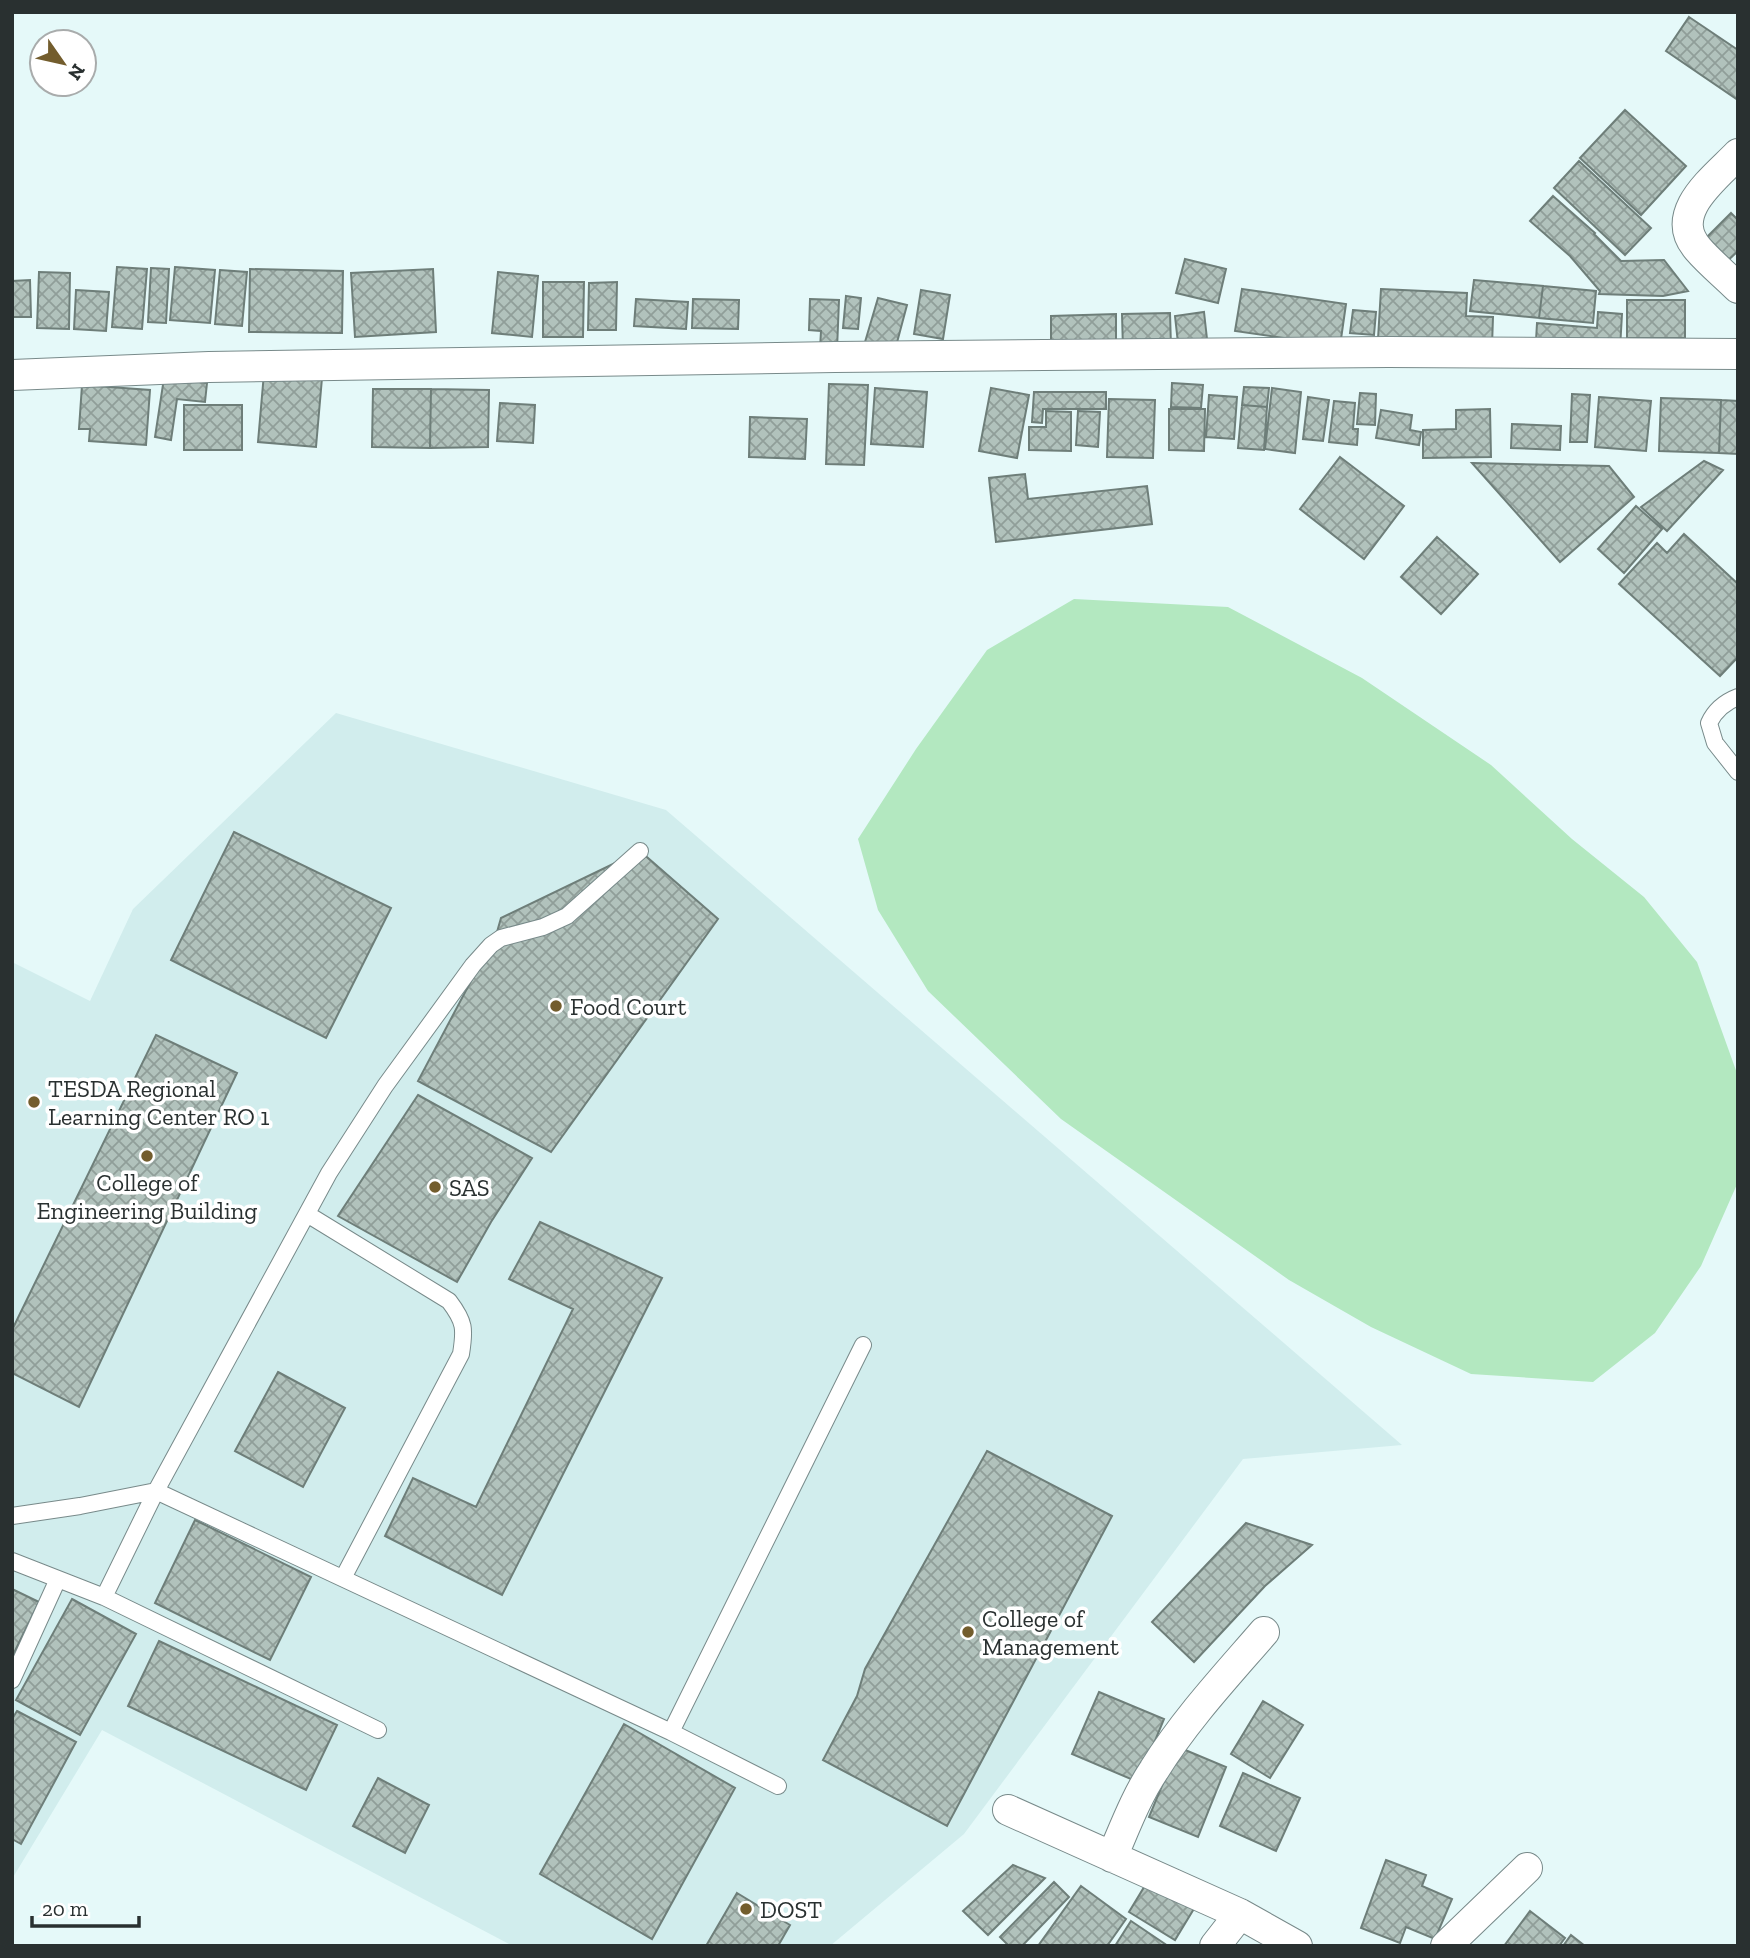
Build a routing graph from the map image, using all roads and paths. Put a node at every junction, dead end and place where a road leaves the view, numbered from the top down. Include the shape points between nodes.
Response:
1 (1738, 154) edge
2 (1738, 288) edge
3 (1738, 354) edge
4 (12, 374) edge
5 (1738, 697) edge
6 (1738, 772) edge
7 (640, 850) dead end
8 (307, 1214) junction
9 (863, 1345) dead end
10 (156, 1491) junction
11 (12, 1516) edge
12 (12, 1561) edge
13 (343, 1578) junction
14 (58, 1579) junction
15 (104, 1597) junction
16 (1264, 1632) dead end
17 (12, 1680) edge
18 (378, 1730) dead end
19 (671, 1732) junction
20 (778, 1786) dead end
21 (1008, 1810) dead end
22 (1112, 1857) junction
23 (1527, 1868) dead end
24 (1240, 1914) junction
25 (1215, 1946) edge
26 (1297, 1946) edge
27 (1446, 1946) edge

1 - 2 street via 1695,201 1687,217 1696,247
3 - 4 street via 835,357
5 - 6 lane via 1728,701 1709,723 1715,743
7 - 8 lane via 567,916 491,945 385,1086
8 - 10 lane
8 - 13 lane via 449,1301 464,1332 461,1354
9 - 19 lane
10 - 11 lane
10 - 13 lane
10 - 15 lane
12 - 14 lane
13 - 19 lane
14 - 15 lane
14 - 17 lane
15 - 18 lane
16 - 22 street via 1192,1716 1154,1769
19 - 20 lane
21 - 22 street
22 - 24 street
23 - 27 street
24 - 25 street
24 - 26 street

